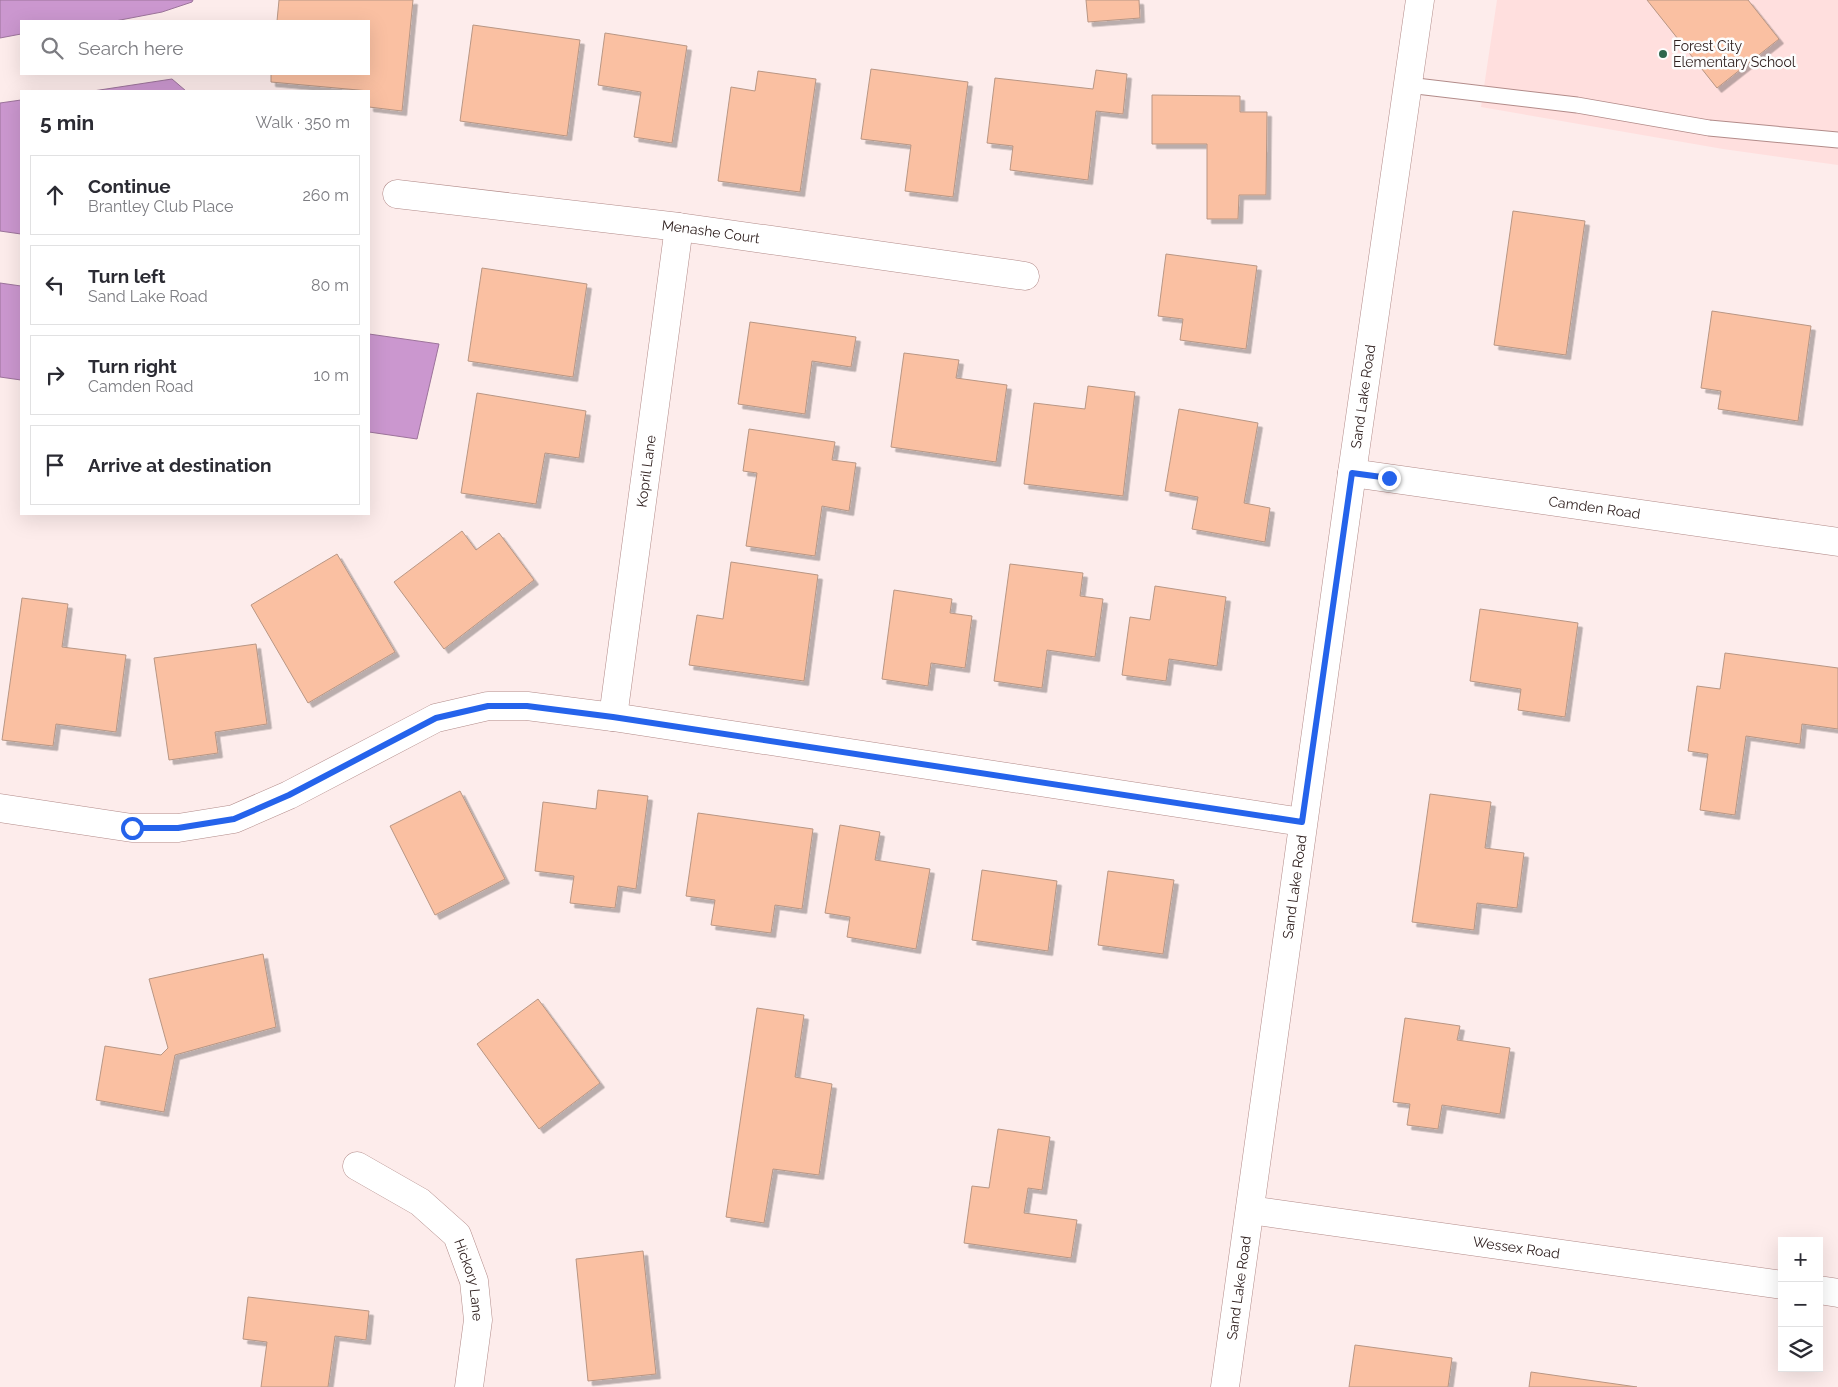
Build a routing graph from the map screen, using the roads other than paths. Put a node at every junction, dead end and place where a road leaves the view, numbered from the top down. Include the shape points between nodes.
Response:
1 (1420, 0) edge
2 (1408, 85) junction
3 (1838, 140) edge
4 (397, 194) dead end
5 (680, 227) junction
6 (1025, 276) dead end
7 (1352, 473) junction
8 (1838, 542) edge
9 (613, 717) junction
10 (0, 808) edge
11 (1302, 822) junction
12 (357, 1166) dead end
13 (1250, 1210) junction
14 (1778, 1284) edge
15 (1823, 1291) edge
16 (1838, 1293) edge
17 (469, 1387) edge
18 (1225, 1387) edge

1 - 2 street, Sand Lake Road
2 - 3 lane via 1578,104 1709,128
2 - 7 street, Sand Lake Road
4 - 5 street, Menashe Court
5 - 6 street, Menashe Court
5 - 9 street, Kopril Lane
7 - 8 street, Camden Road
7 - 11 street, Sand Lake Road
9 - 10 street via 518,706 488,706 436,718 289,795 234,819 178,828 132,828
9 - 11 street
11 - 13 street, Sand Lake Road
12 - 17 street, Hickory Lane via 420,1202 457,1236 474,1281 478,1320
13 - 14 street, Wessex Road
13 - 18 street, Sand Lake Road
15 - 16 street

